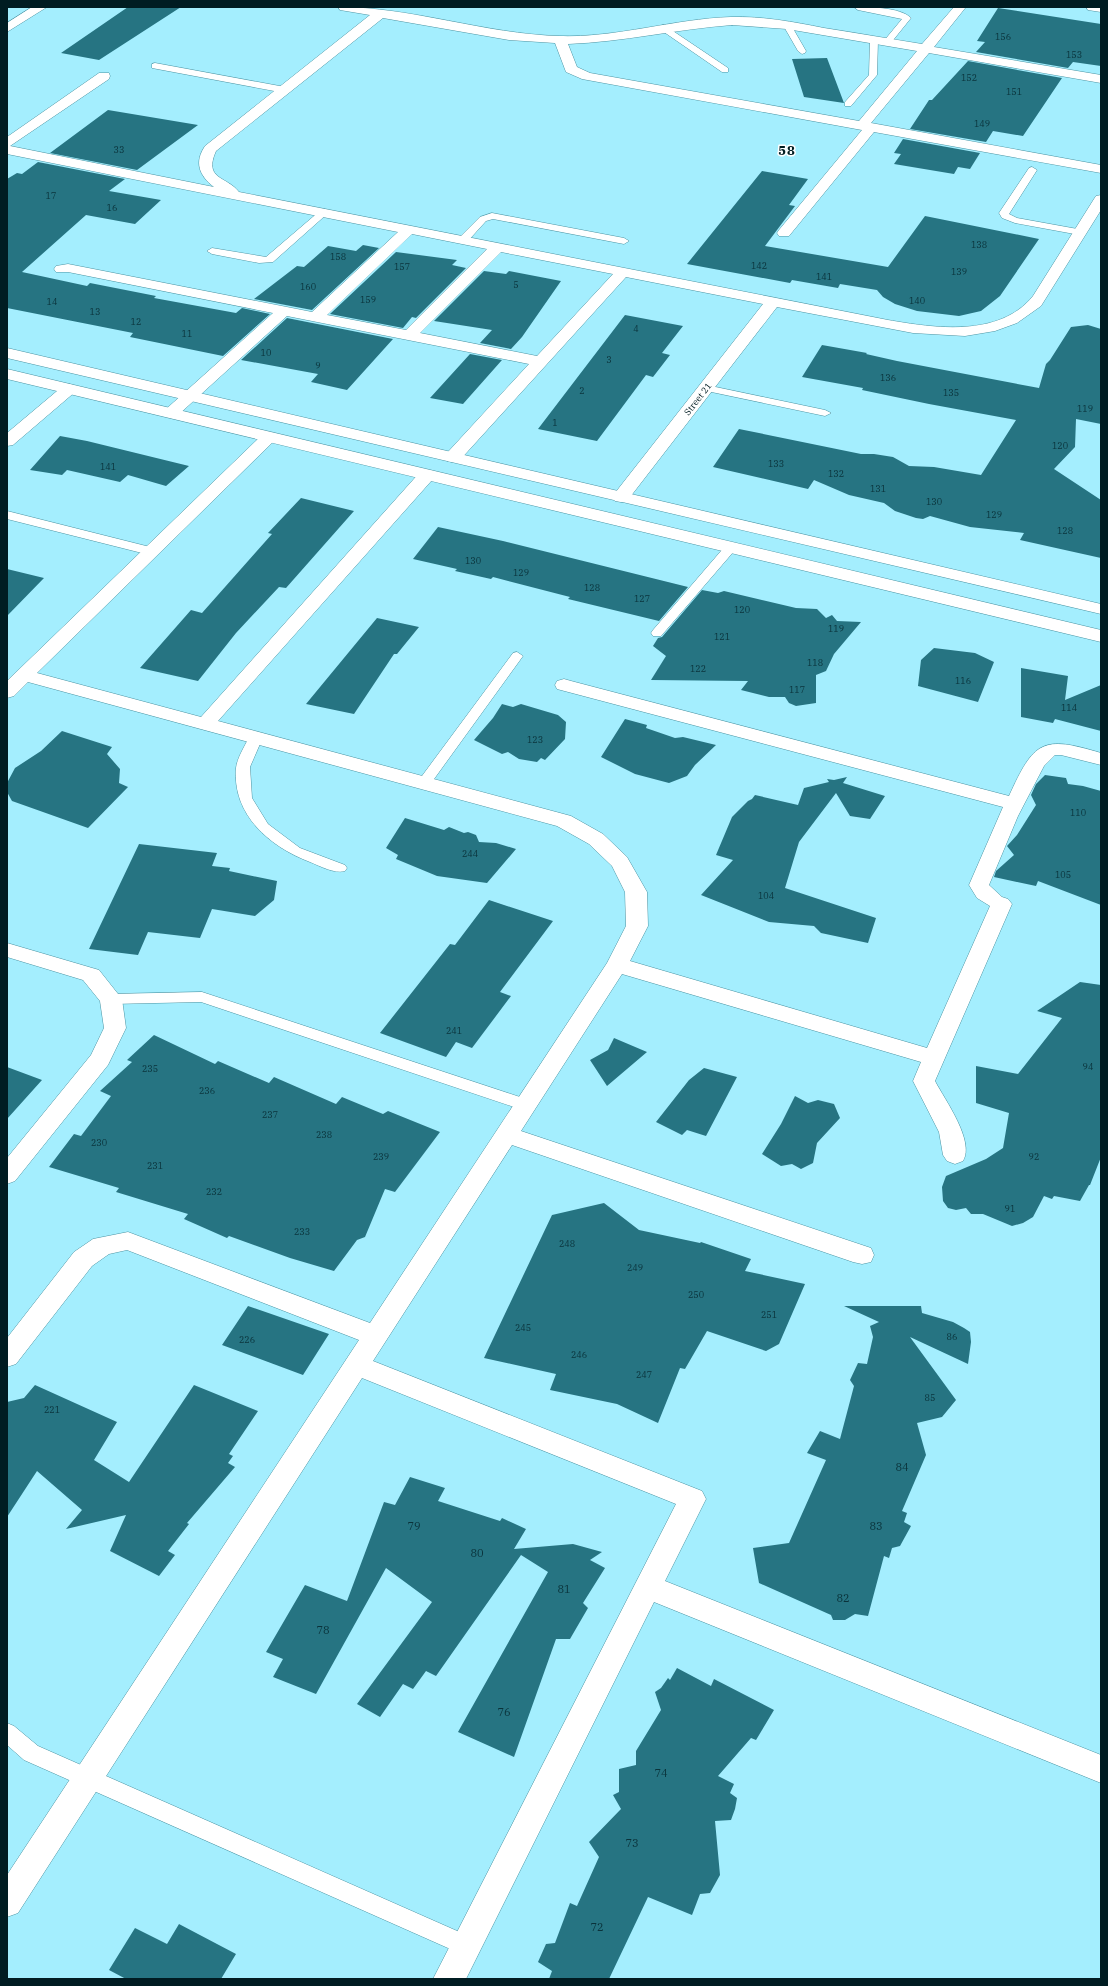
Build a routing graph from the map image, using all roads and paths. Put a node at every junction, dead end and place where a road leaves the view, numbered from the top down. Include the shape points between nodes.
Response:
1 (41, 7) edge
2 (344, 7) edge
3 (858, 7) edge
4 (960, 7) edge
5 (1092, 7) edge
6 (1101, 8) edge
7 (381, 13) junction
8 (787, 25) junction
9 (7, 28) edge
10 (664, 28) junction
11 (560, 40) junction
12 (874, 40) junction
13 (887, 42) junction
14 (925, 48) junction
15 (802, 51) dead end
16 (155, 66) dead end
17 (725, 70) dead end
18 (104, 76) dead end
19 (1101, 78) edge
20 (285, 90) junction
21 (848, 104) dead end
22 (867, 127) junction
23 (7, 143) edge
24 (7, 150) edge
25 (1101, 169) edge
26 (1032, 170) dead end
27 (238, 195) junction
28 (1101, 199) edge
29 (324, 212) junction
30 (409, 229) junction
31 (1080, 232) junction
32 (784, 233) dead end
33 (463, 240) junction
34 (624, 241) dead end
35 (498, 247) junction
36 (212, 251) dead end
37 (61, 269) dead end
38 (624, 271) junction
39 (774, 301) junction
40 (284, 311) junction
41 (316, 317) junction
42 (409, 336) junction
43 (7, 353) edge
44 (541, 362) junction
45 (7, 374) edge
46 (706, 388) junction
47 (69, 389) junction
48 (190, 396) junction
49 (171, 413) junction
50 (825, 413) dead end
51 (269, 437) junction
52 (7, 441) edge
53 (436, 453) junction
54 (453, 457) junction
55 (478, 463) junction
56 (423, 474) junction
57 (463, 483) junction
58 (621, 497) junction
59 (7, 515) edge
60 (731, 547) junction
61 (150, 551) junction
62 (1101, 609) edge
63 (657, 633) dead end
64 (1101, 636) edge
65 (517, 656) dead end
66 (25, 675) junction
67 (564, 685) dead end
68 (7, 692) edge
69 (204, 724) junction
70 (256, 738) junction
71 (1101, 759) edge
72 (424, 783) junction
73 (1015, 804) junction
74 (340, 868) dead end
75 (7, 950) edge
76 (617, 965) junction
77 (111, 999) junction
78 (933, 1058) junction
79 (526, 1105) junction
80 (507, 1135) junction
81 (955, 1155) dead end
82 (7, 1174) edge
83 (862, 1255) dead end
84 (376, 1336) junction
85 (7, 1357) edge
86 (357, 1365) junction
87 (648, 1587) junction
88 (7, 1732) edge
89 (1101, 1769) edge
90 (88, 1779) junction
91 (7, 1902) edge
92 (465, 1945) junction
93 (449, 1979) edge

1 - 9 street
2 - 7 street
3 - 13 lane via 907,18
4 - 14 street
5 - 6 street
7 - 11 street via 509,36
7 - 20 street
8 - 10 street via 732,22
8 - 12 street
8 - 15 lane
10 - 11 street
10 - 17 lane
11 - 22 street via 571,69 587,76
12 - 13 street
12 - 21 lane via 873,75
13 - 14 street
14 - 19 street
14 - 22 street
16 - 20 lane
18 - 23 street
20 - 27 street via 210,149 205,159 205,169 211,178
22 - 25 street
22 - 32 street
24 - 27 street
26 - 31 lane via 1004,213 1005,216
27 - 29 street
28 - 31 street
29 - 30 street
29 - 36 lane via 269,260
30 - 33 street
30 - 41 street
31 - 39 street via 1034,306 1014,320 986,329 951,332 915,329
33 - 34 lane via 483,220 492,216
33 - 35 street
35 - 38 street
35 - 42 street
37 - 40 street via 68,268
38 - 39 street
38 - 44 street
39 - 46 street, Street 21
40 - 41 street
40 - 48 street
41 - 42 street
42 - 44 street
43 - 48 street
44 - 54 street
45 - 47 street
46 - 50 lane
46 - 58 street, Street 21
47 - 49 street
47 - 52 street
48 - 49 street
48 - 53 street
49 - 51 street
51 - 56 street
51 - 61 street
53 - 54 street
53 - 56 street via 438,457 435,465
54 - 55 street
55 - 57 street via 462,471 460,475
55 - 58 street
56 - 57 street
56 - 69 street
57 - 60 street
58 - 62 street
59 - 61 lane
60 - 63 lane
60 - 64 street
61 - 66 street
65 - 72 lane
66 - 68 street
66 - 69 street
67 - 73 street
69 - 70 street
70 - 72 street
70 - 74 lane via 243,767 245,798 263,827 296,852
71 - 73 street via 1062,750 1049,750 1039,756
72 - 76 street via 564,821 596,839 620,862 636,892 637,926
73 - 78 street via 979,885 984,893 997,902
75 - 77 street via 91,975
76 - 78 street
76 - 79 street
77 - 79 lane via 202,997
77 - 82 street via 115,1028 100,1059
78 - 81 street via 924,1081 951,1132
79 - 80 street
80 - 83 street
80 - 84 street
84 - 85 street via 128,1241 102,1246 83,1259
84 - 86 street
86 - 87 street via 692,1499
86 - 90 street
87 - 89 street
87 - 92 street
88 - 90 lane via 31,1753
90 - 91 street
90 - 92 lane
92 - 93 street

